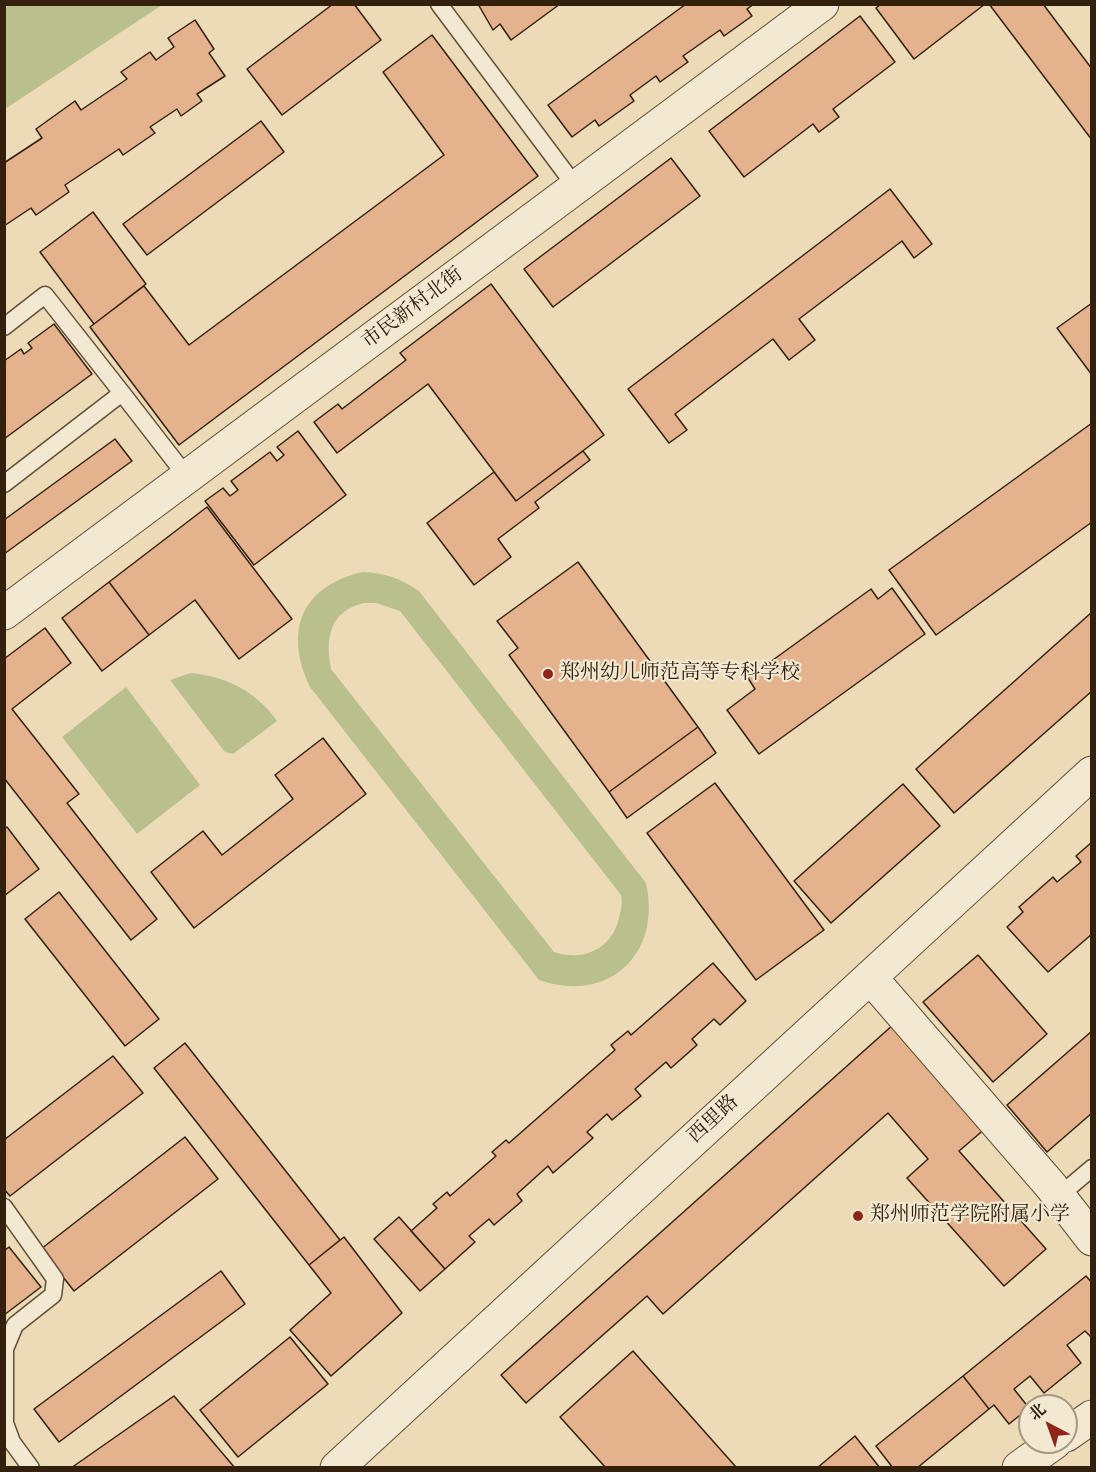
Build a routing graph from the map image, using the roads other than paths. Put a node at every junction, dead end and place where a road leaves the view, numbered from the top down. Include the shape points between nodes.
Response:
1 (439, 4) edge
2 (822, 4) edge
3 (576, 187) junction
4 (4, 327) edge
5 (122, 393) junction
6 (187, 477) junction
7 (4, 484) edge
8 (4, 613) edge
9 (1092, 772) edge
10 (870, 976) junction
11 (1092, 1168) edge
12 (1059, 1196) junction
13 (4, 1207) edge
14 (1092, 1239) edge
15 (1092, 1417) edge
16 (1078, 1426) edge
17 (1038, 1454) edge
18 (31, 1467) edge
19 (337, 1467) edge
20 (1019, 1467) edge

1 - 3 lane
2 - 3 street, 市民新村北街
3 - 6 street, 市民新村北街
4 - 5 lane via 45,295
5 - 6 lane
5 - 7 lane
6 - 8 street, 市民新村北街
9 - 10 street, 西里路
10 - 12 street
10 - 19 street, 西里路
11 - 12 lane
12 - 14 street
13 - 18 lane via 56,1279 53,1295 15,1325 5,1349 5,1423 12,1442
15 - 16 street
17 - 20 street

